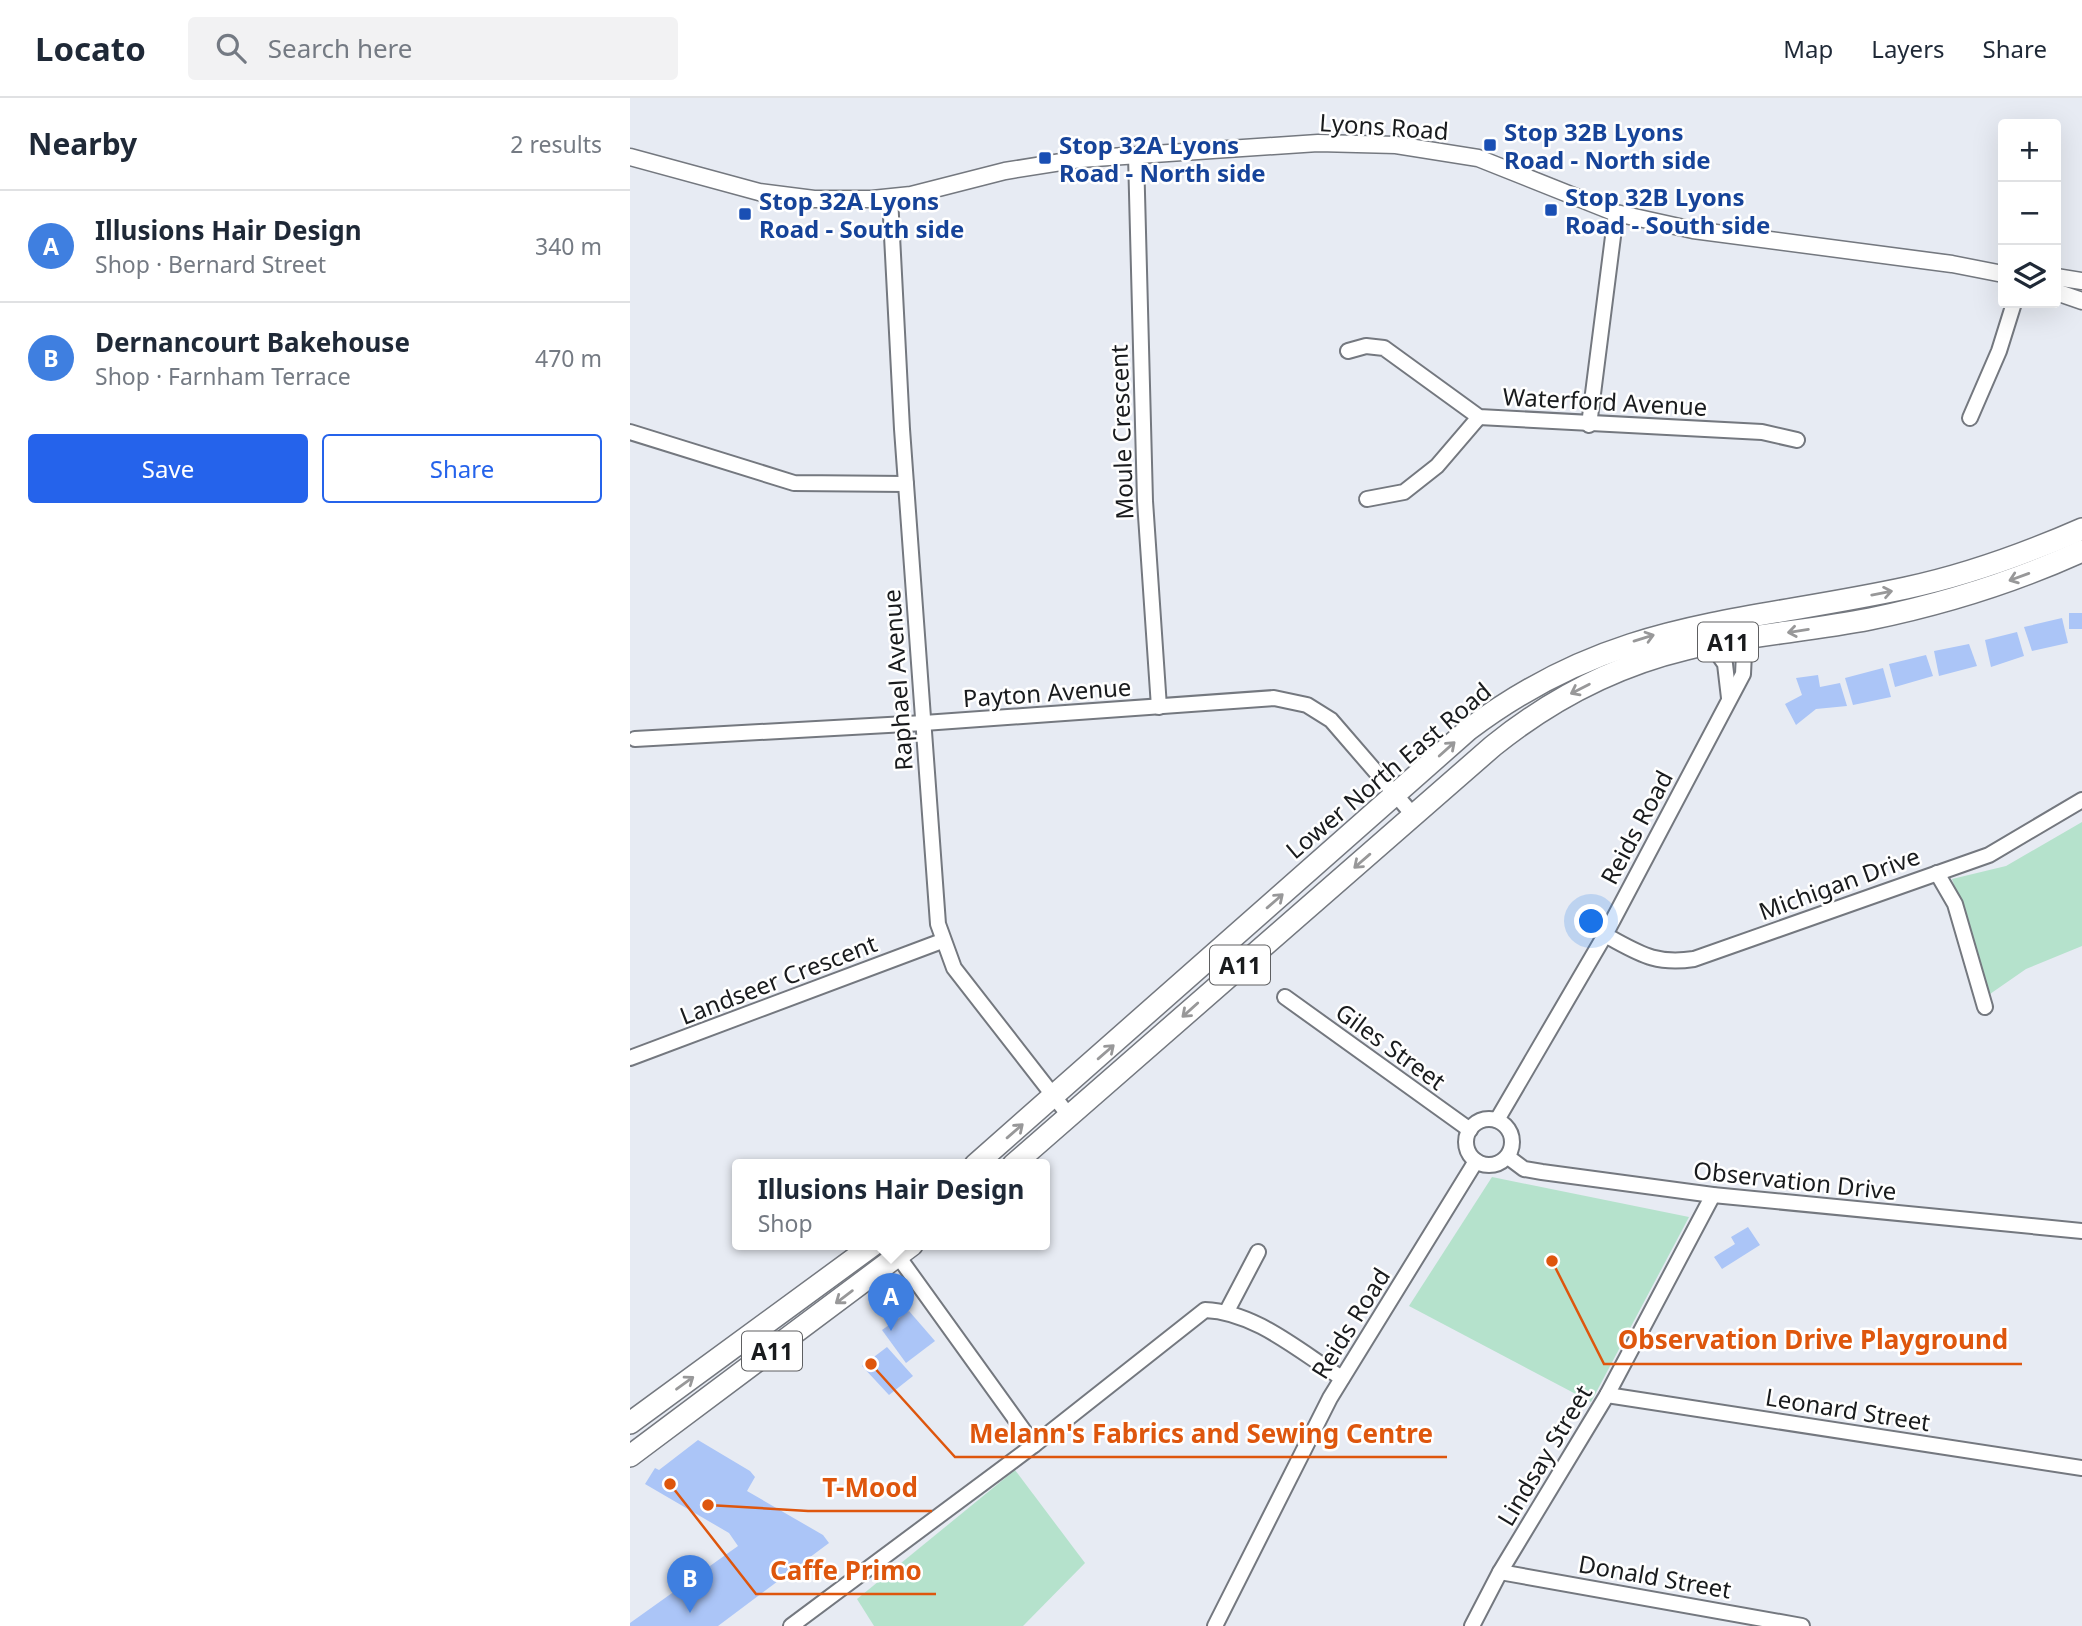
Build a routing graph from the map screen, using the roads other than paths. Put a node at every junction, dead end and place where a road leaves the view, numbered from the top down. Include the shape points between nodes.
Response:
1 (1136, 155) junction
2 (630, 157) edge
3 (890, 197) junction
4 (1616, 213) junction
5 (1998, 273) edge
6 (2061, 279) edge
7 (2082, 281) edge
8 (2061, 294) edge
9 (2082, 301) edge
10 (2012, 308) edge
11 (1348, 351) dead end
12 (1479, 417) junction
13 (1969, 418) dead end
14 (1589, 425) junction
15 (630, 432) edge
16 (1797, 440) dead end
17 (906, 484) junction
18 (1367, 499) dead end
19 (2082, 529) edge
20 (2082, 551) edge
21 (1742, 616) junction
22 (1747, 639) junction
23 (1711, 645) junction
24 (1729, 700) junction
25 (1159, 707) junction
26 (924, 723) junction
27 (632, 740) edge
28 (1397, 794) junction
29 (2082, 800) edge
30 (1414, 816) junction
31 (1937, 873) junction
32 (1605, 935) junction
33 (942, 941) junction
34 (1285, 997) dead end
35 (1985, 1007) dead end
36 (630, 1058) edge
37 (1054, 1097) junction
38 (1070, 1117) junction
39 (1497, 1120) junction
40 (1470, 1129) junction
41 (1508, 1157) junction
42 (982, 1159) edge
43 (1020, 1159) edge
44 (1475, 1161) junction
45 (1713, 1195) junction
46 (2082, 1231) edge
47 (866, 1250) edge
48 (899, 1250) edge
49 (901, 1250) edge
50 (1258, 1252) dead end
51 (1227, 1311) junction
52 (1342, 1378) junction
53 (1607, 1395) junction
54 (630, 1424) edge
55 (1034, 1445) junction
56 (637, 1451) edge
57 (2082, 1468) edge
58 (1500, 1572) junction
59 (790, 1626) edge
60 (1215, 1626) edge
61 (1472, 1626) edge
62 (1802, 1626) edge

1 - 3 street, Lyons Road via 1053,162
1 - 4 street, Lyons Road via 1318,143 1396,145 1478,158
1 - 25 street, Moule Crescent via 1145,501
2 - 3 street, Lyons Road via 759,192 814,199
3 - 17 street, Raphael Avenue
4 - 5 street, Lyons Road via 1693,230
4 - 14 street
6 - 7 street
8 - 9 street
10 - 13 street
11 - 12 street, Waterford Avenue via 1384,348
12 - 14 street, Waterford Avenue
12 - 18 street via 1437,466 1404,492
14 - 16 street, Waterford Avenue via 1762,432
15 - 17 street via 794,483
17 - 26 street, Raphael Avenue
21 -> 19 main road, Lower North East Road / A11 via 1935,581 2006,560
20 -> 22 main road, Lower North East Road / A11 via 2025,575 1933,604
21 - 22 street, Reids Road
28 -> 21 main road, Lower North East Road / A11 via 1477,723 1563,670 1648,637
22 - 23 main road, Lower North East Road / A11
22 - 24 street, Reids Road via 1743,674
23 - 24 street via 1724,664
23 -> 30 main road, Lower North East Road / A11 via 1640,663 1562,698 1510,733
24 - 32 street, Reids Road
25 - 26 street, Payton Avenue
25 - 28 street, Payton Avenue via 1275,698 1307,705 1331,720
26 - 27 street, Payton Avenue
26 - 33 street, Raphael Avenue via 935,905
28 - 30 street, Payton Avenue
37 -> 28 main road, Lower North East Road / A11
29 - 31 street, Michigan Drive via 1989,855
30 -> 38 main road, Lower North East Road / A11
31 - 32 street, Michigan Drive via 1694,959 1668,963
31 - 35 street via 1955,904
32 - 39 street, Reids Road
33 - 36 street, Landseer Crescent
33 - 37 street, Raphael Avenue via 954,968
34 - 40 street, Giles Street
37 - 38 street, Raphael Avenue
42 -> 37 main road, Lower North East Road / A11
38 - 43 main road, Lower North East Road / A11
39 - 40 street via 1486,1119
39 - 41 street via 1510,1130
40 - 44 street via 1466,1145
41 - 44 street via 1493,1165
41 - 45 street, Observation Drive via 1524,1169
44 - 52 street, Reids Road
45 - 46 street, Observation Drive
45 - 53 street, Lindsay Street
54 -> 47 main road, A11
48 -> 56 main road, A11
49 - 55 street
50 - 51 street
51 - 52 street via 1255,1323
51 - 55 street via 1205,1310
52 - 60 street, Reids Road
53 - 57 street, Leonard Street
53 - 58 street, Lindsay Street
54 - 56 street
55 - 59 street
58 - 61 street, Lindsay Street
58 - 62 street, Donald Street

